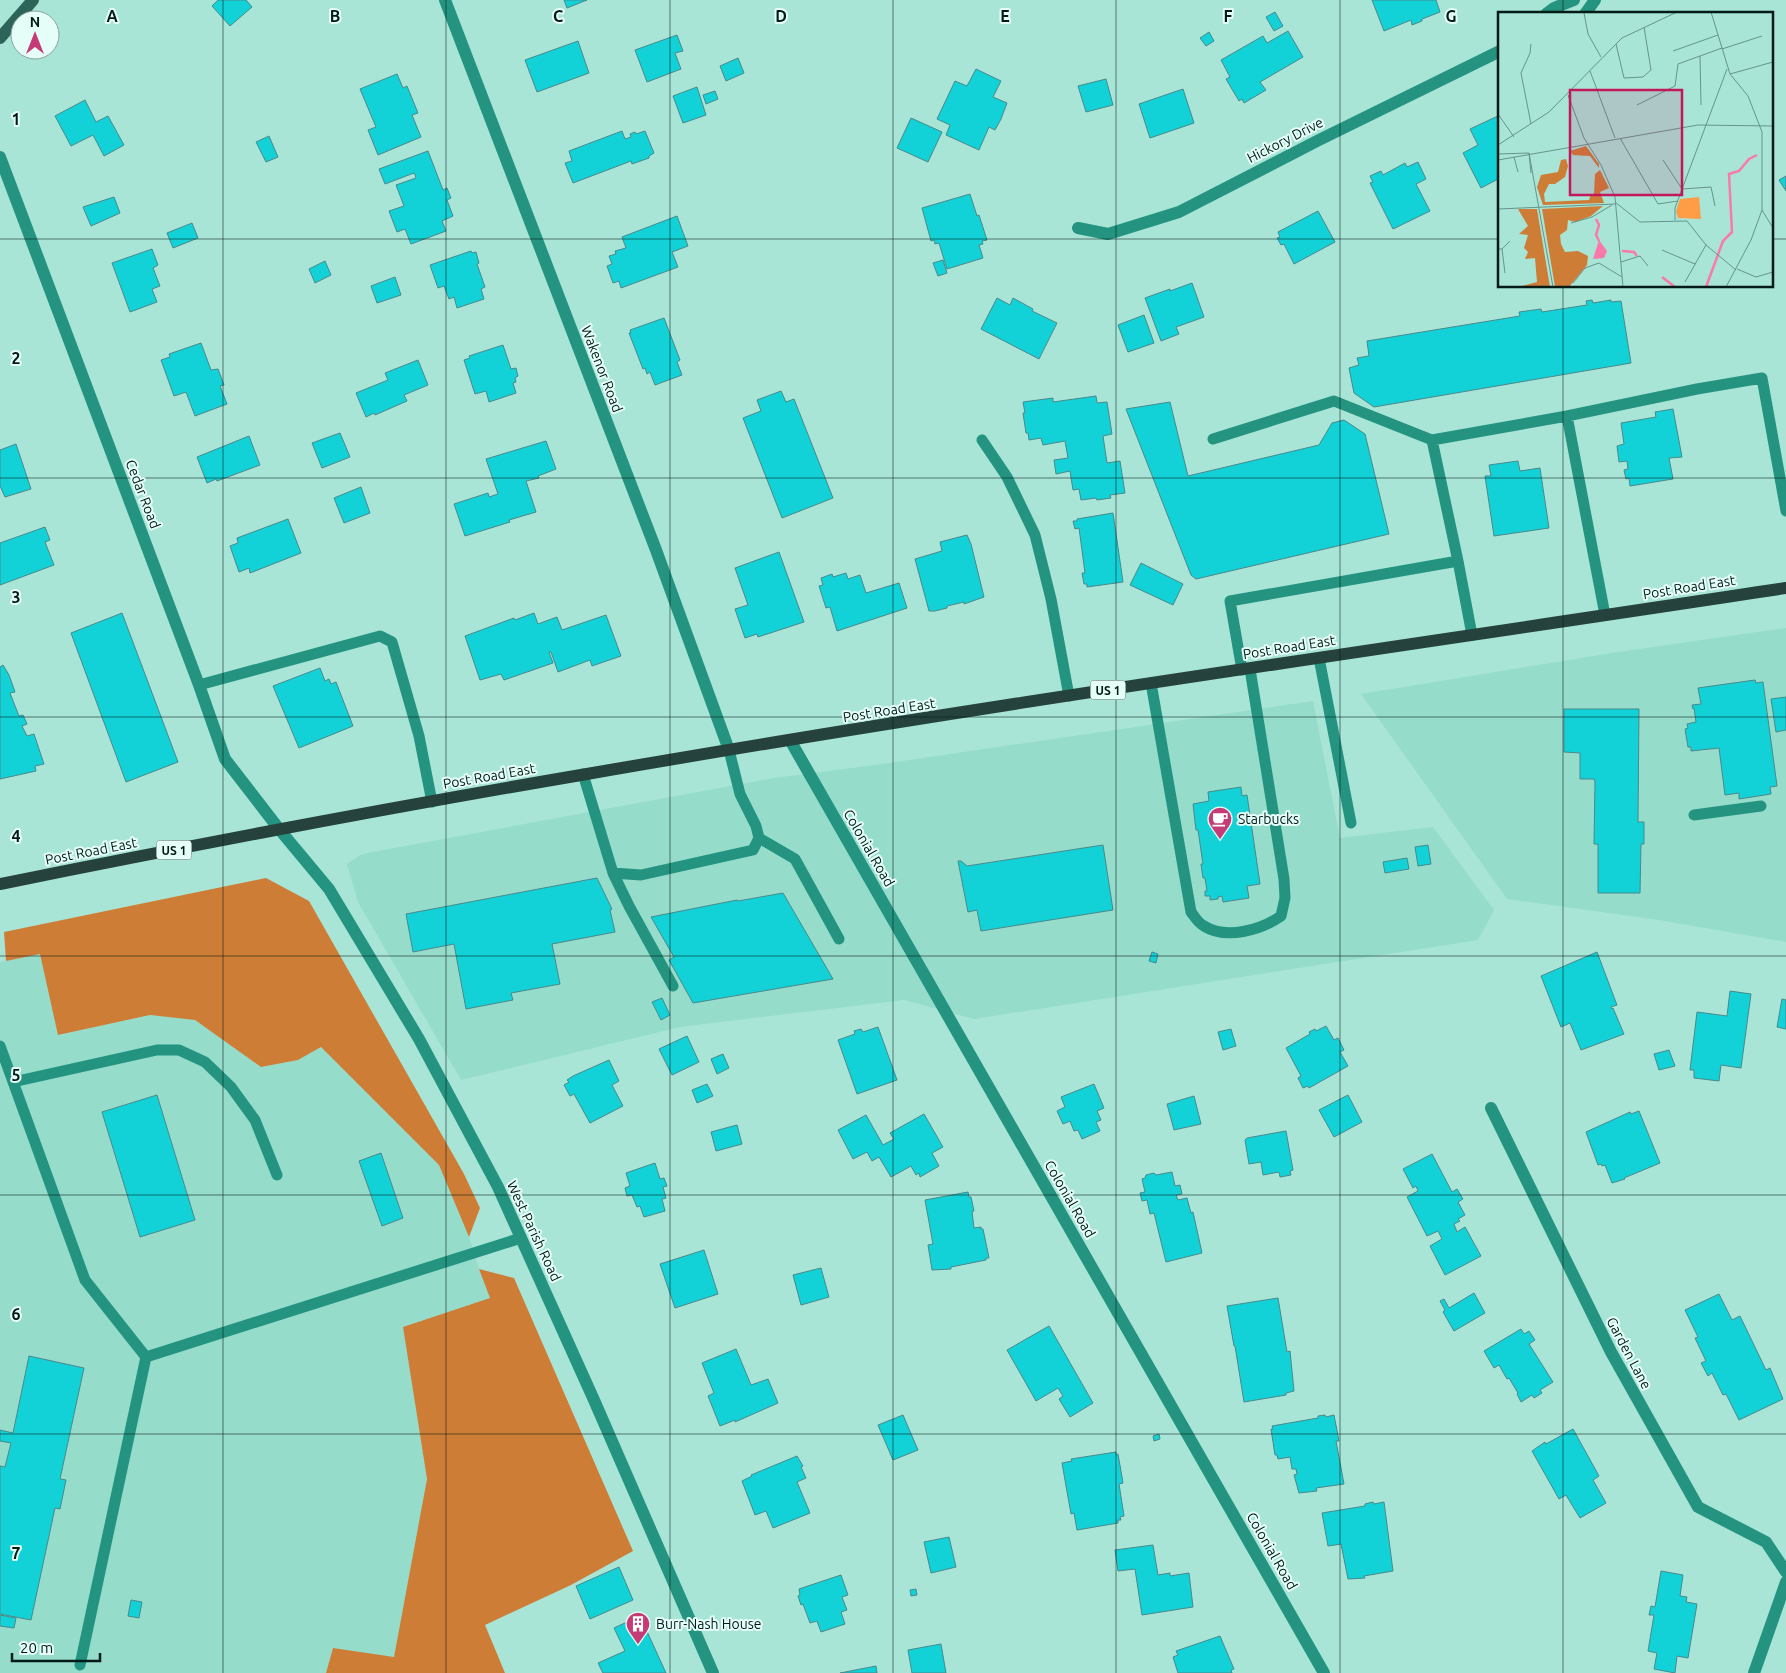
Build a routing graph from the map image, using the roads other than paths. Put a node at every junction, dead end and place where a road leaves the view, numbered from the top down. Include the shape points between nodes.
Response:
1 (33, 0) edge
2 (445, 0) edge
3 (1574, 0) edge
4 (1595, 0) edge
5 (1549, 12) edge
6 (1586, 12) edge
7 (0, 38) edge
8 (1498, 52) edge
9 (0, 157) edge
10 (1078, 228) dead end
11 (1568, 416) junction
12 (1213, 439) dead end
13 (982, 440) dead end
14 (1432, 440) junction
15 (1786, 511) edge
16 (1458, 561) junction
17 (1786, 588) edge
18 (1605, 615) junction
19 (1472, 635) junction
20 (1319, 658) junction
21 (1246, 669) junction
22 (1151, 683) junction
23 (199, 685) junction
24 (1070, 696) junction
25 (790, 740) junction
26 (729, 750) junction
27 (583, 774) junction
28 (432, 802) junction
29 (1761, 806) dead end
30 (1694, 815) dead end
31 (1351, 823) dead end
32 (279, 830) junction
33 (759, 838) junction
34 (613, 873) junction
35 (0, 884) edge
36 (839, 938) dead end
37 (673, 986) dead end
38 (0, 1046) edge
39 (13, 1082) junction
40 (1490, 1108) dead end
41 (277, 1175) dead end
42 (521, 1238) junction
43 (146, 1357) junction
44 (1786, 1572) edge
45 (1786, 1582) edge
46 (80, 1665) dead end
47 (712, 1673) edge
48 (1324, 1673) edge
49 (1754, 1673) edge

1 - 7 main road
2 - 26 street, Wakenor Road via 656,550
3 - 5 street
4 - 6 street
8 - 10 street, Hickory Drive via 1179,212 1108,234
9 - 23 street, Cedar Road
11 - 14 lane
11 - 15 lane via 1762,378
11 - 18 lane
12 - 14 lane via 1334,402
13 - 24 lane via 1007,478 1035,535
14 - 16 lane
16 - 19 lane
16 - 21 lane via 1230,601
17 - 18 main road, Post Road East / US 1
18 - 19 main road, Post Road East / US 1
19 - 20 main road, Post Road East / US 1
20 - 21 main road, Post Road East / US 1
20 - 31 lane
21 - 22 main road, Post Road East / US 1
21 - 22 lane via 1285,898 1281,916 1273,922 1230,933 1213,931 1202,925 1191,912
22 - 24 main road, Post Road East / US 1
23 - 28 lane via 380,636 392,642 420,736
23 - 32 street, Cedar Road via 225,759
24 - 25 main road, Post Road East / US 1
25 - 26 main road, Post Road East / US 1
25 - 48 street, Colonial Road
26 - 27 main road, Post Road East / US 1
26 - 33 lane via 740,794
27 - 28 main road, Post Road East / US 1
27 - 34 lane
28 - 32 main road, Post Road East / US 1
29 - 30 lane
32 - 35 main road, Post Road East / US 1
32 - 42 street, West Parish Road via 329,889 420,1039 498,1187
33 - 34 lane via 753,850 641,875
33 - 36 lane via 794,859
34 - 37 lane
38 - 39 lane
39 - 41 lane via 157,1050 179,1050 205,1062 231,1086 254,1120
39 - 43 lane via 85,1280
40 - 44 street, Garden Lane via 1611,1352 1698,1507 1766,1542
42 - 43 lane
42 - 47 street, West Parish Road
43 - 46 lane
45 - 49 street

